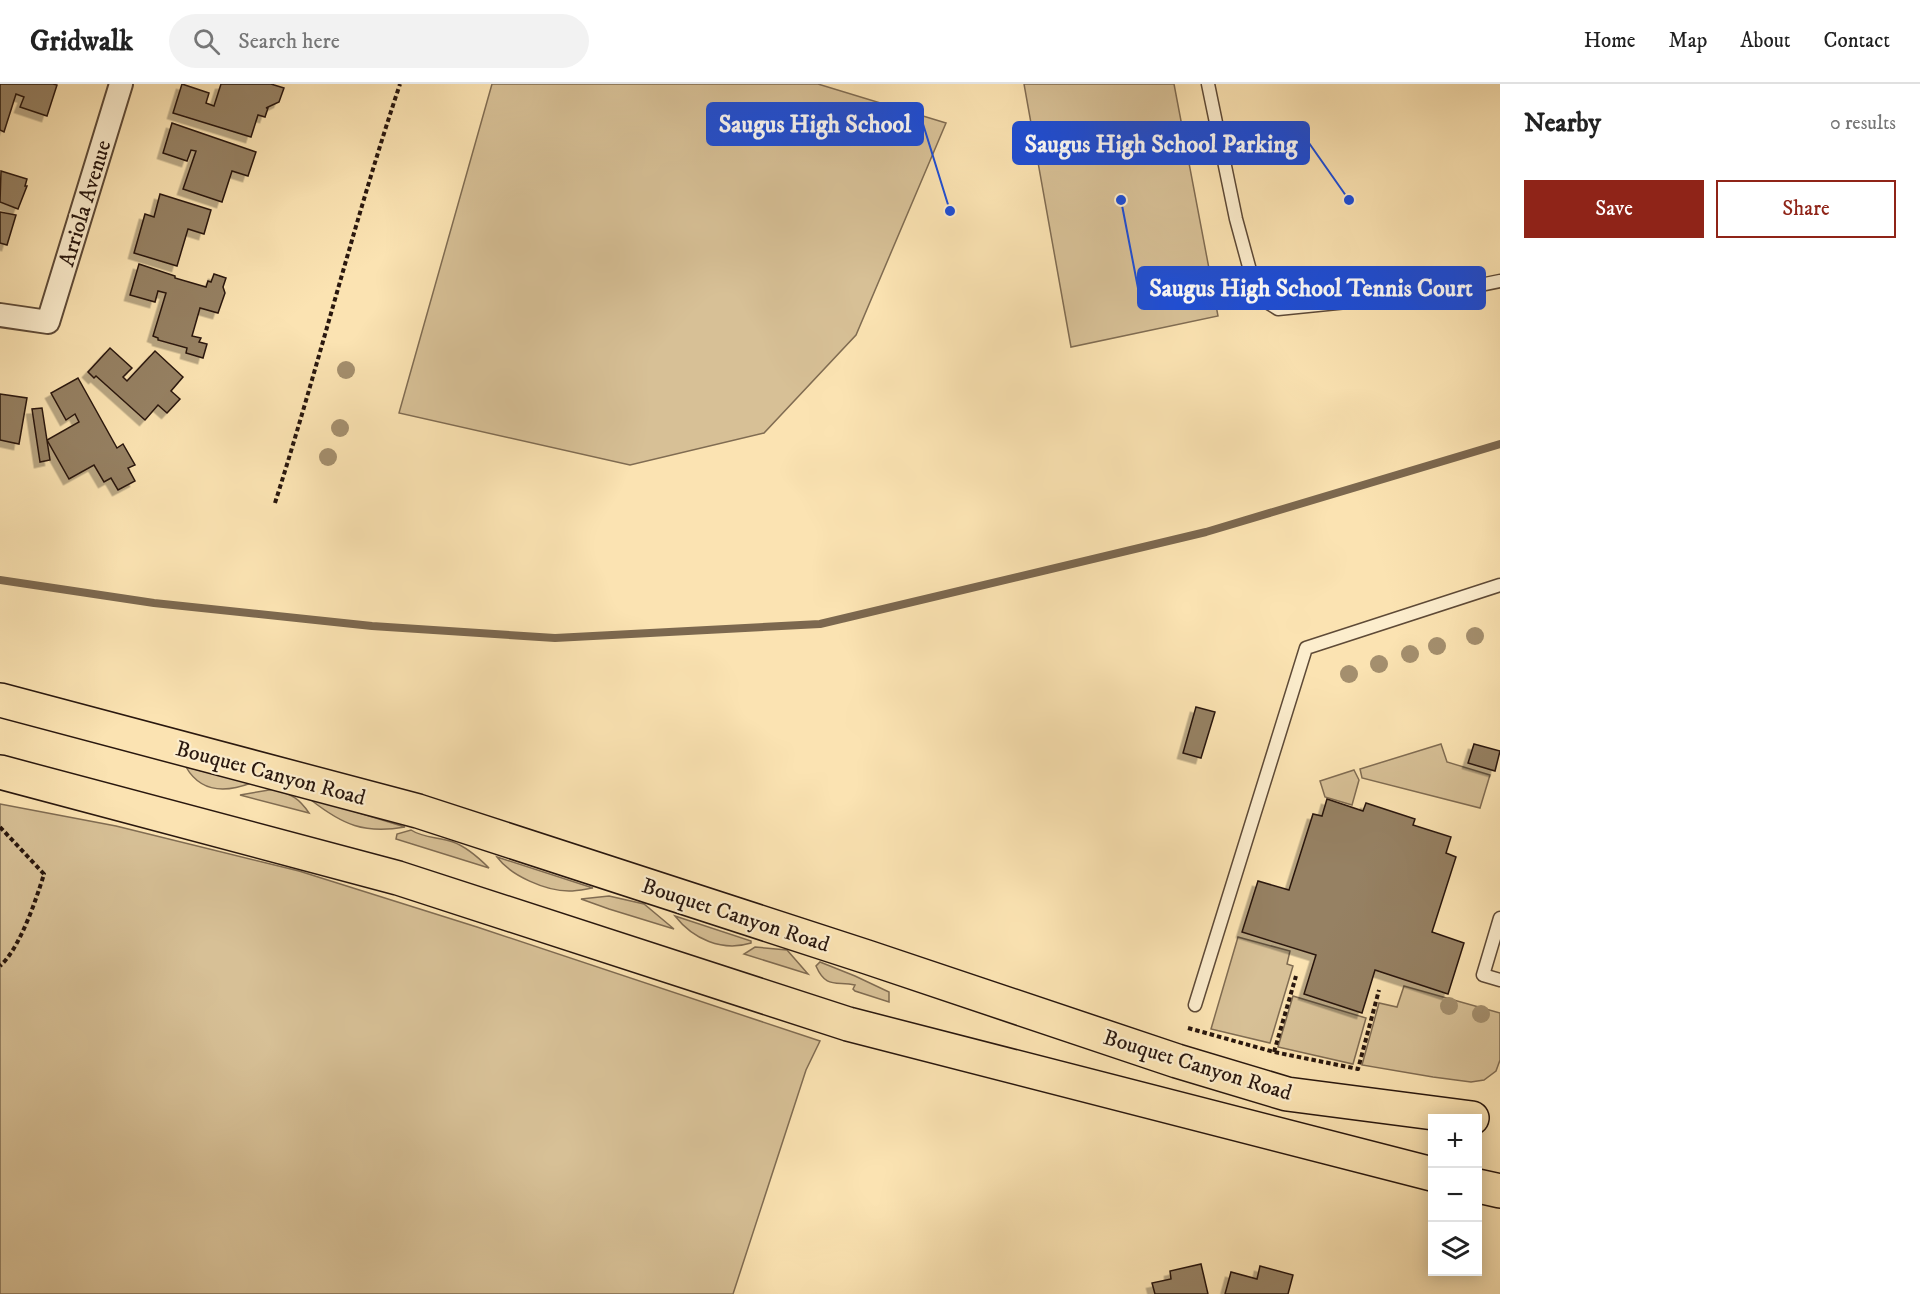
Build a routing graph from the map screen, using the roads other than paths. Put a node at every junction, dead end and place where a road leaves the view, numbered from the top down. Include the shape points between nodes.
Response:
1 (121, 84) edge
2 (1208, 84) edge
3 (1500, 281) edge
4 (0, 315) edge
5 (1500, 585) edge
6 (0, 700) edge
7 (0, 772) edge
8 (1500, 918) edge
9 (1500, 980) edge
10 (1195, 1005) dead end
11 (1435, 1114) edge
12 (1482, 1120) edge
13 (1500, 1122) edge
14 (1428, 1173) edge
15 (1482, 1187) edge
16 (1500, 1191) edge

1 - 4 street, Arriola Avenue via 48,322
2 - 3 lane via 1236,219 1257,296 1278,309 1446,292
5 - 10 lane via 1306,648
6 - 11 main road, Bouquet Canyon Road via 418,811 1287,1094
7 - 14 main road, Bouquet Canyon Road via 398,878 848,1024
8 - 9 lane via 1483,975
12 - 13 main road
15 - 16 main road

